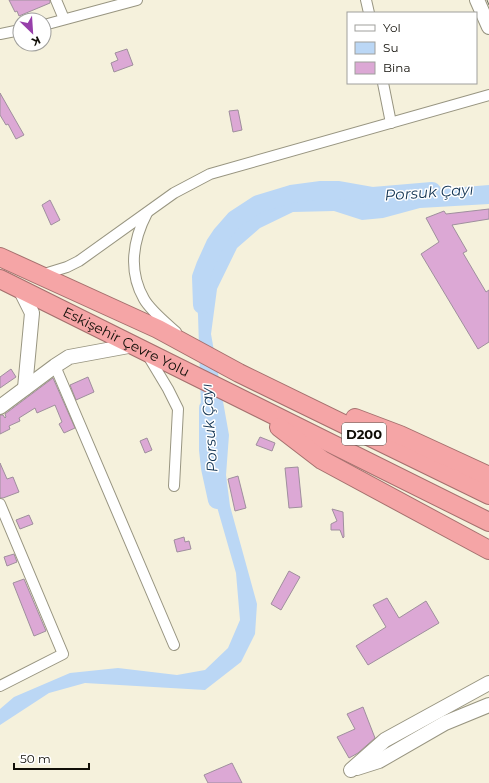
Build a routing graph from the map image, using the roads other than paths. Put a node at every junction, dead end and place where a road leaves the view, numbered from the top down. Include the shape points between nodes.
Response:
1 (56, 0) edge
2 (137, 0) edge
3 (366, 0) edge
4 (477, 0) edge
5 (369, 12) edge
6 (64, 19) junction
7 (52, 22) edge
8 (489, 27) edge
9 (12, 32) edge
10 (0, 34) edge
11 (383, 84) edge
12 (489, 95) edge
13 (391, 123) junction
14 (149, 210) junction
15 (0, 258) edge
16 (41, 275) junction
17 (0, 279) edge
18 (20, 289) junction
19 (190, 346) junction
20 (139, 348) junction
21 (55, 366) junction
22 (239, 373) junction
23 (25, 388) junction
24 (247, 402) junction
25 (0, 407) edge
26 (489, 476) edge
27 (174, 486) dead end
28 (489, 495) edge
29 (0, 504) edge
30 (489, 522) edge
31 (489, 550) edge
32 (174, 645) dead end
33 (489, 684) edge
34 (0, 686) edge
35 (489, 705) edge

1 - 6 street
2 - 6 street
3 - 5 street
4 - 8 street
6 - 7 street
9 - 10 street
11 - 13 street
12 - 13 street
13 - 14 street via 210,174
14 - 16 street via 79,261 67,268
14 - 19 street via 140,227 134,252 137,282 144,299
15 - 16 highway, Eskişehir Çevre Yolu / D200
16 - 19 highway, Eskişehir Çevre Yolu / D200
17 - 18 highway, Eskişehir Çevre Yolu / D200
18 - 20 highway, Eskişehir Çevre Yolu / D200
18 - 23 street via 32,313
19 - 22 highway, Eskişehir Çevre Yolu / D200
20 - 21 street via 69,357
20 - 24 highway, Eskişehir Çevre Yolu / D200
20 - 27 street via 168,388 178,409
21 - 23 street
21 - 32 street
22 - 26 highway via 400,435
22 - 28 highway, Eskişehir Çevre Yolu / D200
23 - 25 street
24 - 30 highway, Eskişehir Çevre Yolu / D200
24 - 31 highway via 322,460
29 - 34 street via 63,654
33 - 35 street via 385,740 350,770 379,761 445,723

